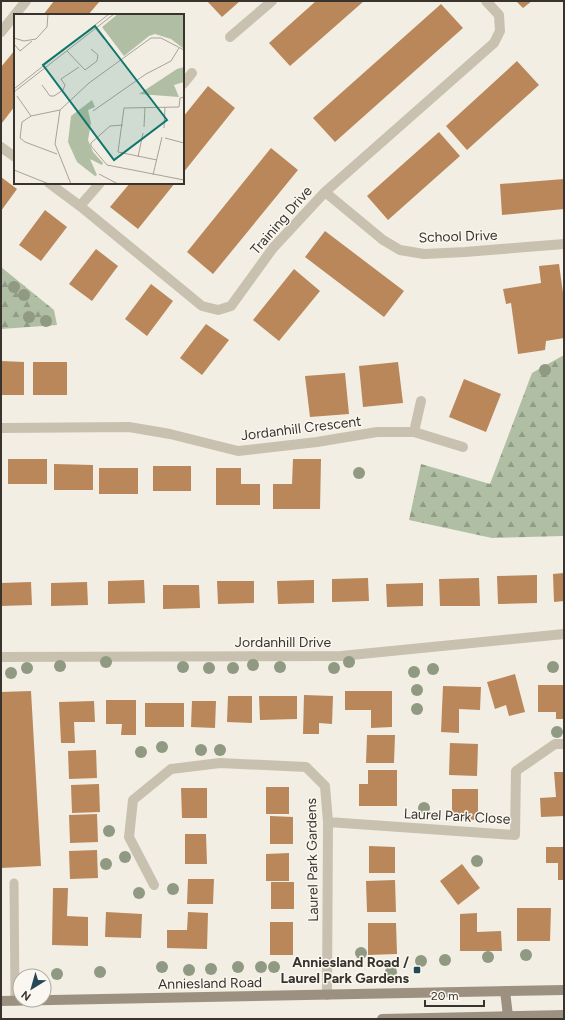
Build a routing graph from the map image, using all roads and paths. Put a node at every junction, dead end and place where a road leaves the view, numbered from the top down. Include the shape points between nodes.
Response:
1 (26, 1) edge
2 (272, 1) edge
3 (486, 1) edge
4 (16, 14) edge
5 (14, 16) edge
6 (1, 32) edge
7 (230, 37) dead end
8 (192, 73) dead end
9 (184, 83) edge
10 (1, 147) edge
11 (14, 156) edge
12 (50, 184) edge
13 (99, 184) edge
14 (324, 192) junction
15 (80, 206) junction
16 (564, 244) edge
17 (421, 401) dead end
18 (1, 428) edge
19 (414, 432) junction
20 (463, 447) dead end
21 (564, 634) edge
22 (1, 657) edge
23 (564, 744) edge
24 (328, 822) junction
25 (14, 883) dead end
26 (154, 885) dead end
27 (15, 968) edge
28 (564, 990) edge
29 (504, 991) junction
30 (327, 995) junction
31 (52, 1000) edge
32 (1, 1001) edge
33 (12, 1001) edge
34 (564, 1015) edge
35 (508, 1016) junction
36 (382, 1019) edge

1 - 4 street
2 - 7 street
3 - 14 street, Training Drive via 499,15 500,31 494,43
5 - 6 street
8 - 9 street
10 - 11 street
12 - 15 street, Training Drive
13 - 15 street
14 - 15 street, Training Drive via 273,248 231,306 218,310 202,306
14 - 16 street, School Drive via 383,240 400,250 424,254
17 - 19 street
18 - 19 street, Jordanhill Crescent via 129,427 238,451 377,432
19 - 20 street, Jordanhill Crescent
21 - 22 street, Jordanhill Drive via 341,656
23 - 24 street, Laurel Park Close via 555,744 516,770 516,835
24 - 26 street, Laurel Park Gardens via 324,786 306,767 220,763 171,769 134,800 129,837
24 - 30 street, Laurel Park Gardens
25 - 27 lane
28 - 29 street, Anniesland Road
29 - 30 street, Anniesland Road
29 - 35 street
30 - 31 street, Anniesland Road
32 - 33 street, Anniesland Road
34 - 35 street
35 - 36 street

